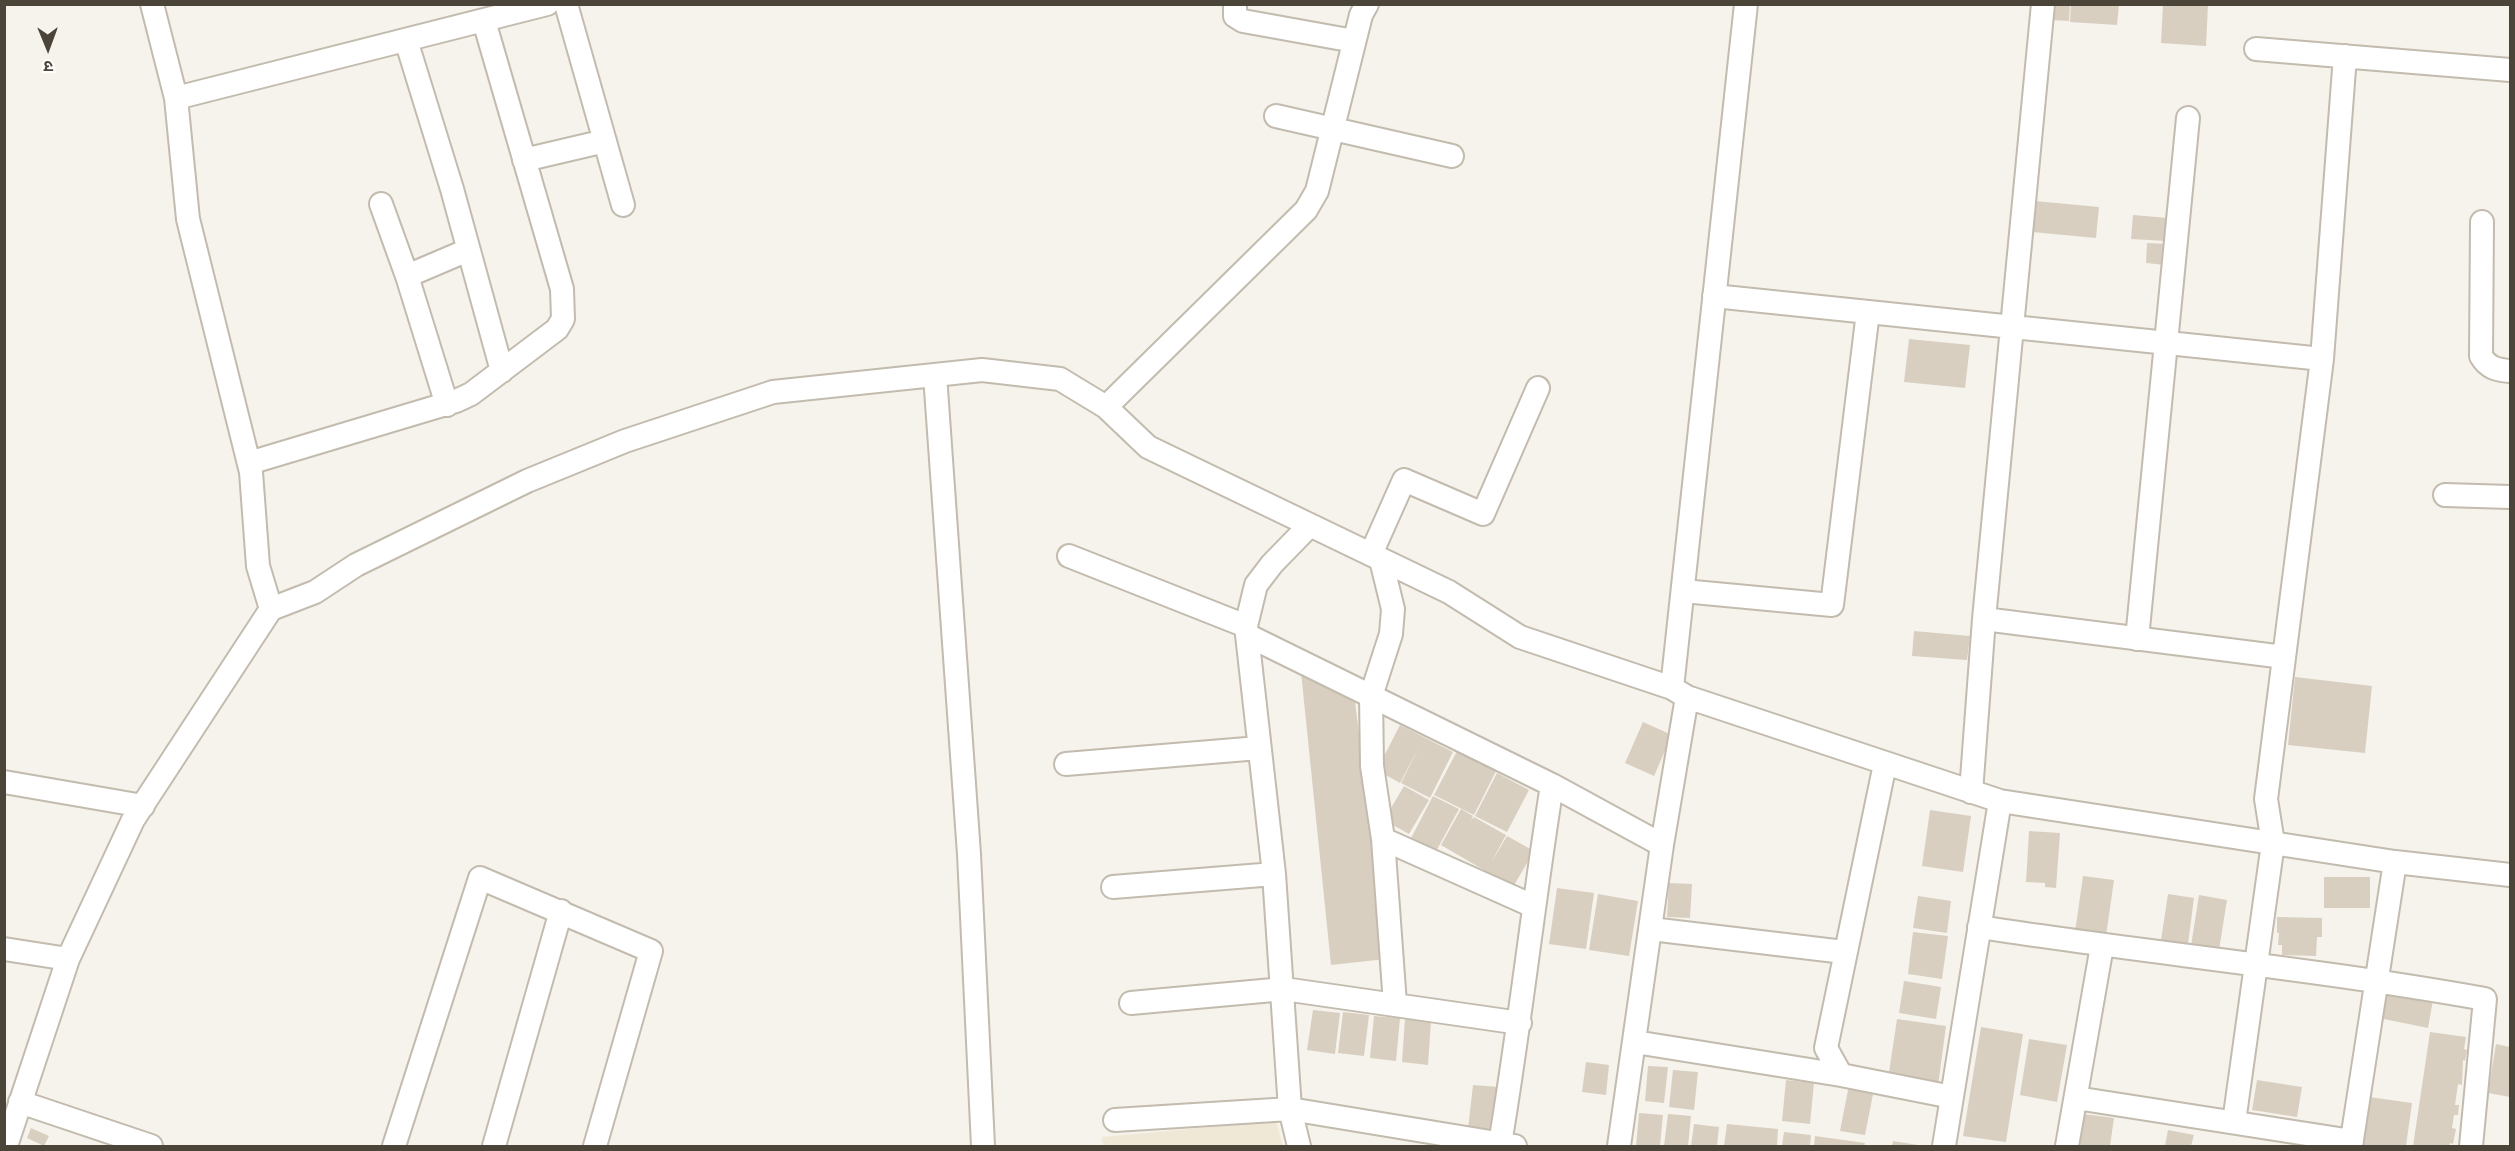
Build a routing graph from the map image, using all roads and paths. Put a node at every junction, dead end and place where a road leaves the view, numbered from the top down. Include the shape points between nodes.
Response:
1 (152, 4) edge
2 (547, 4) edge
3 (566, 4) edge
4 (1235, 4) edge
5 (1367, 4) edge
6 (1746, 4) edge
7 (2043, 4) edge
8 (484, 21) junction
9 (406, 40) junction
10 (1354, 41) junction
11 (2256, 49) dead end
12 (2345, 56) junction
13 (2511, 70) edge
14 (176, 98) junction
15 (1276, 116) dead end
16 (2188, 118) dead end
17 (1332, 129) junction
18 (604, 141) junction
19 (1452, 156) dead end
20 (524, 159) junction
21 (381, 204) dead end
22 (623, 205) dead end
23 (2482, 222) dead end
24 (468, 250) junction
25 (407, 276) junction
26 (1714, 296) junction
27 (1868, 312) junction
28 (2014, 328) junction
29 (2168, 344) junction
30 (2322, 359) junction
31 (502, 371) junction
32 (2511, 371) edge
33 (935, 375) junction
34 (1538, 388) dead end
35 (447, 405) junction
36 (1106, 407) junction
37 (249, 463) junction
38 (2445, 495) dead end
39 (2511, 497) edge
40 (1310, 525) junction
41 (1069, 555) dead end
42 (1376, 557) junction
43 (1683, 591) junction
44 (272, 609) junction
45 (1984, 619) junction
46 (1247, 631) junction
47 (2137, 639) junction
48 (2284, 657) junction
49 (1679, 693) junction
50 (1371, 696) junction
51 (1259, 748) junction
52 (1066, 764) dead end
53 (1886, 764) junction
54 (4, 782) edge
55 (1552, 785) junction
56 (1971, 792) junction
57 (2000, 801) junction
58 (143, 806) junction
59 (1383, 839) junction
60 (2273, 843) junction
61 (1662, 844) junction
62 (2395, 862) junction
63 (1274, 874) junction
64 (2511, 875) edge
65 (1113, 887) dead end
66 (1533, 906) junction
67 (561, 911) junction
68 (1979, 927) junction
69 (1652, 929) junction
70 (2102, 946) junction
71 (4, 949) edge
72 (1844, 952) junction
73 (68, 959) junction
74 (2258, 966) junction
75 (2375, 979) junction
76 (1284, 989) junction
77 (1131, 1004) dead end
78 (1395, 1004) junction
79 (1520, 1023) junction
80 (1635, 1042) junction
81 (1841, 1075) junction
82 (1952, 1097) junction
83 (2076, 1098) junction
84 (20, 1102) junction
85 (1290, 1108) junction
86 (1115, 1120) dead end
87 (2234, 1122) junction
88 (2351, 1144) edge
89 (1508, 1145) edge
90 (6, 1146) edge
91 (150, 1146) edge
92 (394, 1146) edge
93 (494, 1146) edge
94 (595, 1146) edge
95 (983, 1146) edge
96 (1299, 1146) edge
97 (1619, 1146) edge
98 (1944, 1146) edge
99 (2067, 1146) edge
100 (2470, 1146) edge

1 - 14 street
2 - 8 street
3 - 18 street
4 - 10 street via 1235,16 1243,21
5 - 10 street
6 - 26 street
7 - 28 street
8 - 9 street
8 - 20 street
9 - 14 street
9 - 24 street
10 - 17 street
11 - 12 street
12 - 13 street
12 - 30 street
14 - 37 street via 188,219
15 - 17 street
16 - 29 street
17 - 19 street
17 - 36 street via 1317,191 1306,210
18 - 20 street
18 - 22 street
20 - 31 street via 562,289 563,319 557,329
21 - 25 street
23 - 32 street via 2481,356 2487,365
24 - 25 street
24 - 31 street
25 - 35 street
26 - 27 street
26 - 43 street
27 - 28 street
27 - 43 street via 1832,605
28 - 29 street
28 - 45 street
29 - 30 street
29 - 47 street
30 - 48 street
31 - 35 street via 471,394
33 - 36 street via 982,370 1060,379
33 - 44 street via 773,392 625,441 527,481 356,565 315,592
33 - 95 street via 969,854
34 - 42 street via 1483,514 1404,480
35 - 37 street
36 - 40 street via 1148,447
37 - 44 street via 258,566
38 - 39 street
40 - 42 street
40 - 46 street via 1256,585
41 - 46 street
42 - 49 street via 1449,592 1520,637
42 - 50 street via 1393,609 1391,634
43 - 49 street
44 - 58 street
45 - 47 street
45 - 56 street
46 - 50 street
46 - 51 street
47 - 48 street
48 - 60 street via 2266,799
49 - 53 street
49 - 61 street
50 - 55 street
50 - 59 street via 1372,766
51 - 52 street
51 - 63 street
53 - 56 street
53 - 72 street
54 - 58 street
55 - 61 street
55 - 66 street
56 - 57 street
57 - 60 street
57 - 68 street
58 - 73 street
59 - 66 street
59 - 78 street
60 - 62 street
60 - 74 street
61 - 69 street
62 - 64 street
62 - 75 street
63 - 65 street
63 - 76 street
66 - 79 street
67 - 92 street via 480,878
67 - 93 street
67 - 94 street via 651,951
68 - 70 street
68 - 82 street
69 - 72 street
69 - 80 street
70 - 74 street
70 - 83 street
71 - 73 street
72 - 81 street via 1826,1048
73 - 84 street
74 - 75 street
74 - 87 street
75 - 88 street
75 - 100 street via 2485,999
76 - 77 street
76 - 78 street
76 - 85 street
78 - 79 street
79 - 89 street
80 - 81 street
80 - 97 street
81 - 82 street
82 - 98 street
83 - 87 street
83 - 99 street
84 - 90 street
84 - 91 street
85 - 86 street
85 - 89 street
85 - 96 street
87 - 88 street

